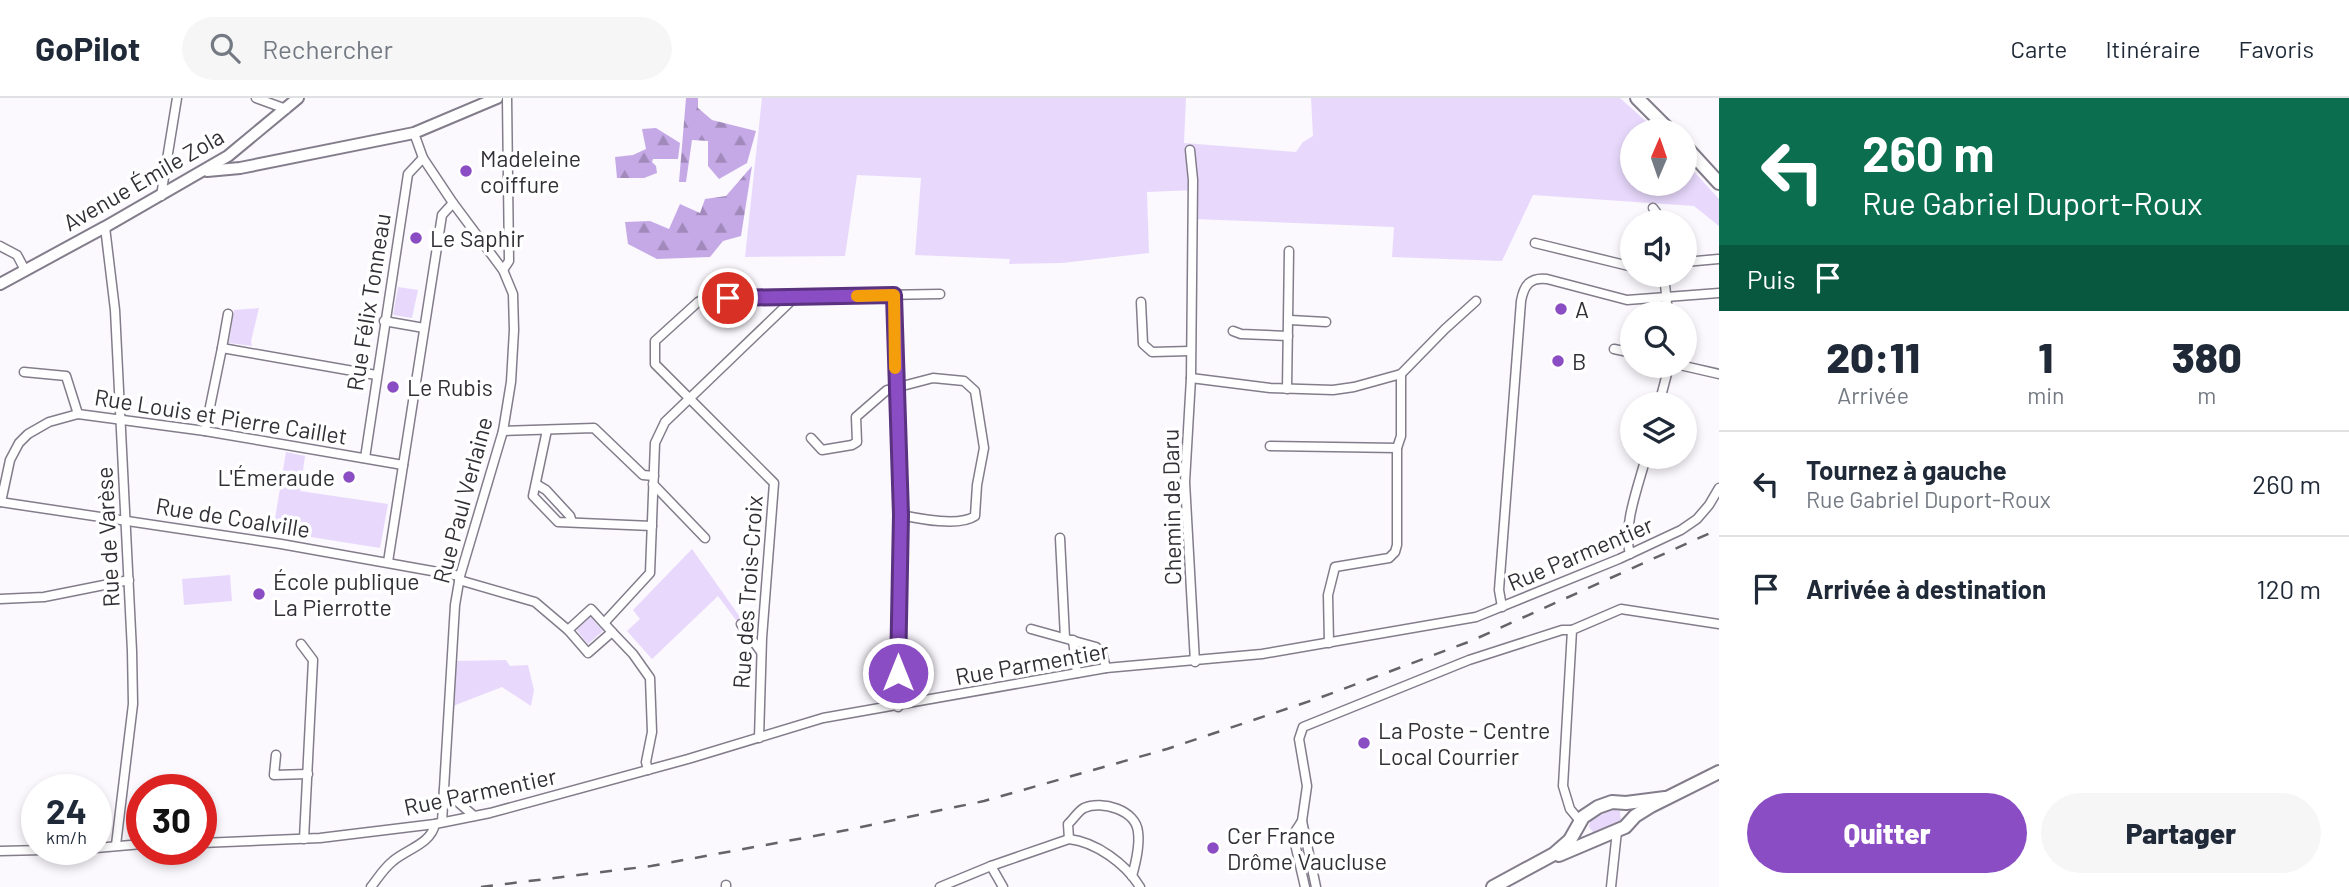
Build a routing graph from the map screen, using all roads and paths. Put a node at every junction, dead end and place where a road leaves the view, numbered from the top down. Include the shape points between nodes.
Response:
1 (177, 98) edge
2 (256, 98) edge
3 (298, 98) edge
4 (497, 98) edge
5 (507, 98) edge
6 (1637, 98) edge
7 (286, 109) junction
8 (1658, 119) edge
9 (414, 133) junction
10 (1190, 150) dead end
11 (231, 155) junction
12 (423, 158) junction
13 (1698, 160) edge
14 (267, 162) junction
15 (240, 168) junction
16 (204, 171) junction
17 (1719, 183) edge
18 (161, 196) junction
19 (453, 203) junction
20 (105, 227) junction
21 (1535, 243) dead end
22 (0, 246) edge
23 (1289, 251) dead end
24 (1718, 258) edge
25 (1697, 261) edge
26 (1620, 264) edge
27 (25, 271) junction
28 (503, 271) junction
29 (0, 284) edge
30 (1665, 287) edge
31 (1719, 293) edge
32 (894, 295) junction
33 (940, 295) dead end
34 (792, 297) junction
35 (1666, 298) junction
36 (1476, 301) dead end
37 (1666, 301) edge
38 (1142, 302) dead end
39 (228, 314) dead end
40 (1290, 320) junction
41 (384, 321) junction
42 (1326, 322) dead end
43 (424, 328) junction
44 (1233, 331) dead end
45 (1288, 336) junction
46 (222, 348) junction
47 (1614, 349) dead end
48 (1190, 351) junction
49 (1620, 351) edge
50 (1697, 369) edge
51 (24, 372) dead end
52 (1401, 374) junction
53 (1719, 374) edge
54 (376, 375) junction
55 (1191, 379) junction
56 (895, 388) junction
57 (1287, 389) junction
58 (689, 399) junction
59 (78, 414) junction
60 (120, 421) junction
61 (547, 430) junction
62 (205, 431) junction
63 (503, 431) junction
64 (811, 438) dead end
65 (1269, 446) dead end
66 (1397, 448) junction
67 (365, 458) junction
68 (403, 465) junction
69 (1643, 469) edge
70 (653, 480) junction
71 (536, 484) junction
72 (1719, 488) edge
73 (0, 502) edge
74 (901, 515) junction
75 (125, 519) junction
76 (572, 522) junction
77 (652, 526) junction
78 (705, 538) dead end
79 (1060, 538) dead end
80 (1630, 554) junction
81 (388, 562) junction
82 (459, 578) junction
83 (130, 580) junction
84 (0, 599) edge
85 (1502, 607) junction
86 (604, 623) junction
87 (741, 624) dead end
88 (1719, 624) edge
89 (1031, 628) dead end
90 (568, 630) junction
91 (1572, 630) junction
92 (612, 632) junction
93 (1069, 639) junction
94 (1329, 643) junction
95 (301, 644) dead end
96 (761, 652) junction
97 (1195, 662) junction
98 (1105, 668) junction
99 (1077, 674) junction
100 (898, 707) junction
101 (759, 738) junction
102 (276, 755) dead end
103 (648, 770) junction
104 (1719, 772) edge
105 (308, 774) junction
106 (444, 790) junction
107 (1665, 798) junction
108 (1626, 803) junction
109 (474, 816) junction
110 (1632, 818) junction
111 (1302, 821) junction
112 (438, 823) junction
113 (1579, 825) junction
114 (418, 826) junction
115 (1617, 831) junction
116 (304, 839) junction
117 (1069, 839) junction
118 (1595, 839) junction
119 (217, 842) edge
120 (116, 845) junction
121 (126, 845) edge
122 (112, 846) edge
123 (415, 847) junction
124 (0, 851) edge
125 (21, 851) edge
126 (1615, 853) junction
127 (1542, 861) junction
128 (991, 866) junction
129 (1132, 876) junction
130 (371, 887) edge
131 (940, 887) edge
132 (1003, 887) edge
133 (1140, 887) edge
134 (1305, 887) edge
135 (1316, 887) edge
136 (1493, 887) edge
137 (1611, 887) edge

1 - 18 street
2 - 7 street
3 - 7 street, Avenue Émile Zola
4 - 9 street
5 - 28 street, Rue Paul Verlaine via 509,261
6 - 8 main road
7 - 11 street, Avenue Émile Zola
9 - 12 street
9 - 14 street
10 - 48 street, Chemin de Daru
11 - 14 street
11 - 15 street
11 - 16 street, Avenue Émile Zola
12 - 19 street
12 - 41 street, Rue Félix Tonneau via 408,174
13 - 17 main road
14 - 15 street
15 - 16 street
16 - 18 street, Avenue Émile Zola
18 - 20 street, Avenue Émile Zola
19 - 28 street
19 - 43 street via 442,215
20 - 27 street, Avenue Émile Zola
20 - 60 street, Rue de Varèse via 115,310
21 - 26 street
22 - 27 street via 17,255
23 - 40 street
24 - 25 street
27 - 29 street, Avenue Émile Zola
28 - 63 street, Rue Paul Verlaine via 513,294 514,330
30 - 35 street
31 - 35 street
32 - 33 street, Rue des Trois-Croix
32 - 34 street, Rue des Trois-Croix
32 - 56 street
34 - 58 street
34 - 58 street, Rue des Trois-Croix via 706,298 655,341 655,364
35 - 37 street
35 - 85 street via 1627,300 1539,278 1525,286 1499,590
36 - 52 street
38 - 48 street via 1143,344 1152,352
39 - 46 street
40 - 42 street
40 - 45 street
41 - 43 street
41 - 54 street, Rue Félix Tonneau
43 - 68 street
44 - 45 street
45 - 57 street
46 - 54 street
46 - 62 street
47 - 49 street
48 - 55 street, Chemin de Daru
50 - 53 street
51 - 59 street via 66,376
52 - 57 street via 1333,390
52 - 66 street
54 - 67 street, Rue Félix Tonneau
55 - 57 street
55 - 97 street, Chemin de Daru via 1185,482
56 - 64 street via 856,417 858,438 852,445 822,450
56 - 74 street
56 - 74 street via 933,378 964,381 975,391 984,448 975,516 967,522
58 - 70 street via 659,432
58 - 96 street, Rue des Trois-Croix via 774,483
59 - 60 street, Rue Louis et Pierre Caillet
59 - 73 street, Rue Louis et Pierre Caillet via 49,422 19,443
60 - 62 street, Rue Louis et Pierre Caillet
60 - 75 street, Rue de Varèse
61 - 63 street
61 - 70 street via 594,428
61 - 71 street
62 - 67 street, Rue Louis et Pierre Caillet
63 - 82 street, Rue Paul Verlaine
65 - 66 street
66 - 94 street via 1395,552 1389,558 1335,567 1328,596
67 - 68 street, Rue Louis et Pierre Caillet
68 - 81 street
69 - 80 street via 1628,529
70 - 77 street
70 - 78 street
71 - 76 street
71 - 76 street via 533,496 541,505 558,522
72 - 80 street, Rue Parmentier via 1697,519
73 - 75 street, Rue de Coalville
74 - 100 street
75 - 81 street, Rue de Coalville
75 - 83 street, Rue de Varèse
76 - 77 street
77 - 86 street via 650,573
79 - 93 street
80 - 85 street, Rue Parmentier
81 - 82 street, Rue de Coalville
82 - 90 street, Rue de Coalville via 535,602
82 - 106 street, Rue Paul Verlaine
83 - 84 street via 44,597
83 - 120 street, Rue de Varèse via 133,704
85 - 94 street, Rue Parmentier via 1476,617
86 - 90 street via 591,609
86 - 92 street
87 - 96 street
88 - 91 street via 1621,609
89 - 93 street
90 - 92 street, Rue de Coalville via 588,653
91 - 111 street via 1469,660 1303,727 1299,739 1307,786
91 - 113 street via 1563,786
92 - 103 street via 650,678
93 - 98 street via 1096,647
93 - 99 street
94 - 97 street, Rue Parmentier
95 - 105 street via 313,660
96 - 101 street, Rue des Trois-Croix
97 - 98 street, Rue Parmentier
98 - 99 street, Rue Parmentier
99 - 100 street, Rue Parmentier
100 - 101 street, Rue Parmentier via 823,718
101 - 103 street, Rue Parmentier
102 - 105 street via 274,775
103 - 109 street, Rue Parmentier
104 - 107 main road
105 - 116 street
106 - 109 street
106 - 112 street, Rue Paul Verlaine
107 - 108 main road
107 - 110 main road
108 - 110 main road
108 - 113 main road via 1612,802 1587,814
109 - 112 street, Rue Parmentier
110 - 115 main road
111 - 134 street via 1293,835
111 - 135 street
112 - 114 street, Rue Parmentier
112 - 123 street
113 - 118 main road via 1580,835
113 - 127 main road via 1562,848
114 - 116 street, Rue Parmentier
114 - 123 street
115 - 118 main road
115 - 126 street
116 - 119 street, Rue Parmentier
117 - 128 street
117 - 129 street via 1108,854
117 - 129 street via 1068,824 1083,808 1107,805 1126,812 1139,829
118 - 126 street
118 - 127 main road
120 - 121 street
120 - 122 street
123 - 130 street via 395,859
124 - 125 street
126 - 137 street
127 - 136 main road
128 - 131 street
128 - 132 street
129 - 133 street

